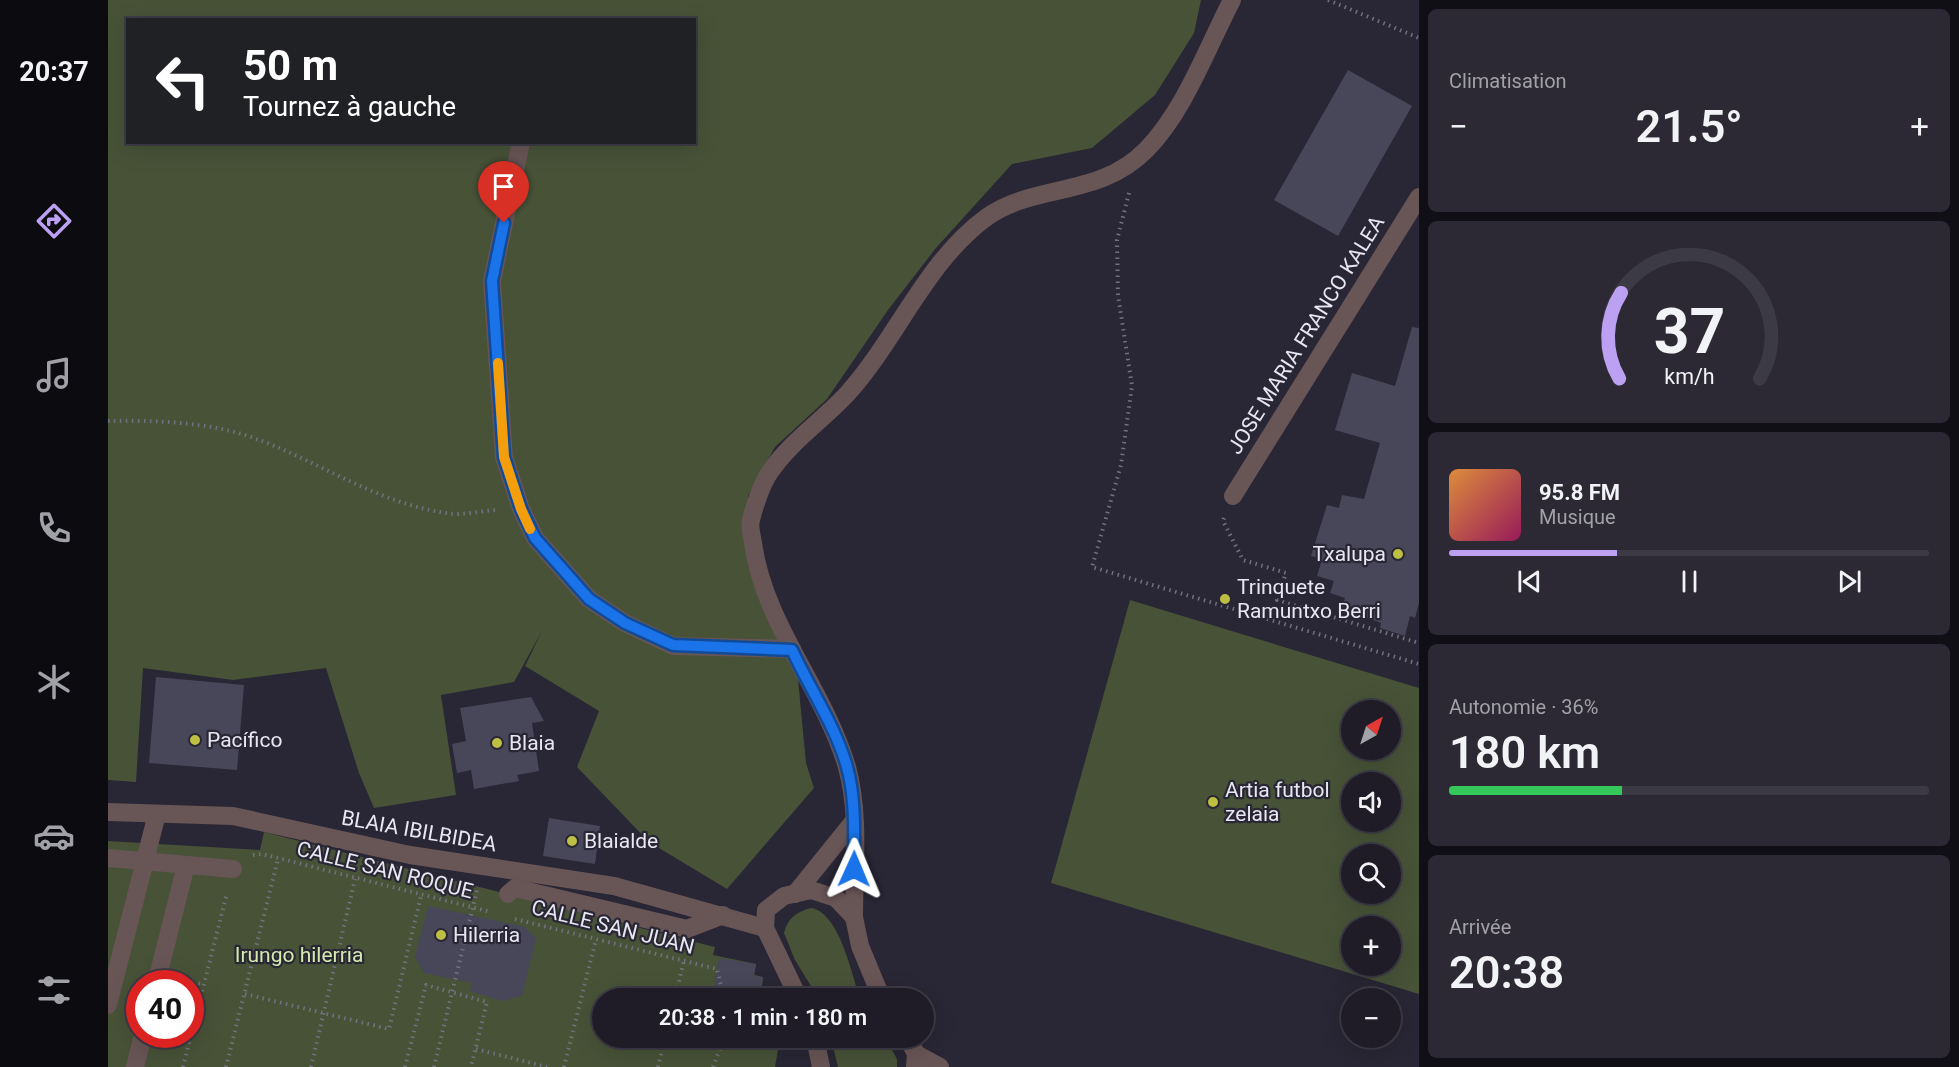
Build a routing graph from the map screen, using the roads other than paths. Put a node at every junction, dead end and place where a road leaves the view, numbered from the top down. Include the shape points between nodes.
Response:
1 (1232, 0) edge
2 (521, 144) edge
3 (1419, 197) edge
4 (1233, 496) road end
5 (792, 650) junction
6 (108, 812) edge
7 (157, 814) junction
8 (854, 821) junction
9 (108, 858) edge
10 (144, 861) junction
11 (186, 865) junction
12 (233, 870) road end
13 (508, 894) dead end
14 (795, 894) junction
15 (720, 916) junction
16 (854, 917) junction
17 (765, 919) junction
18 (160, 970) edge
19 (794, 988) edge
20 (877, 988) edge
21 (108, 1005) edge
22 (140, 1048) edge
23 (817, 1048) edge
24 (913, 1053) edge
25 (135, 1067) edge
26 (821, 1067) edge
27 (940, 1067) edge

1 - 5 street via 1167,126 1144,152 1121,170 1096,182 1020,202 989,216 958,243 848,393 769,473 750,522 757,574
2 - 5 street via 492,281 504,457 535,538 589,599 625,623 673,645
3 - 4 street, JOSE MARIA FRANCO KALEA
5 - 8 street via 834,730 848,769
6 - 7 street, BLAIA IBILBIDEA
7 - 10 street
7 - 15 street, BLAIA IBILBIDEA via 233,816 410,855 614,886
8 - 14 street
8 - 16 street
9 - 10 street
10 - 11 street
10 - 21 street
11 - 12 street
11 - 18 street
13 - 15 street via 514,888 687,929
14 - 16 street via 811,890 836,898
14 - 17 street via 784,896
15 - 17 street, BLAIA IBILBIDEA
16 - 20 street via 860,946
17 - 19 street
22 - 25 street
23 - 26 street
24 - 27 street

